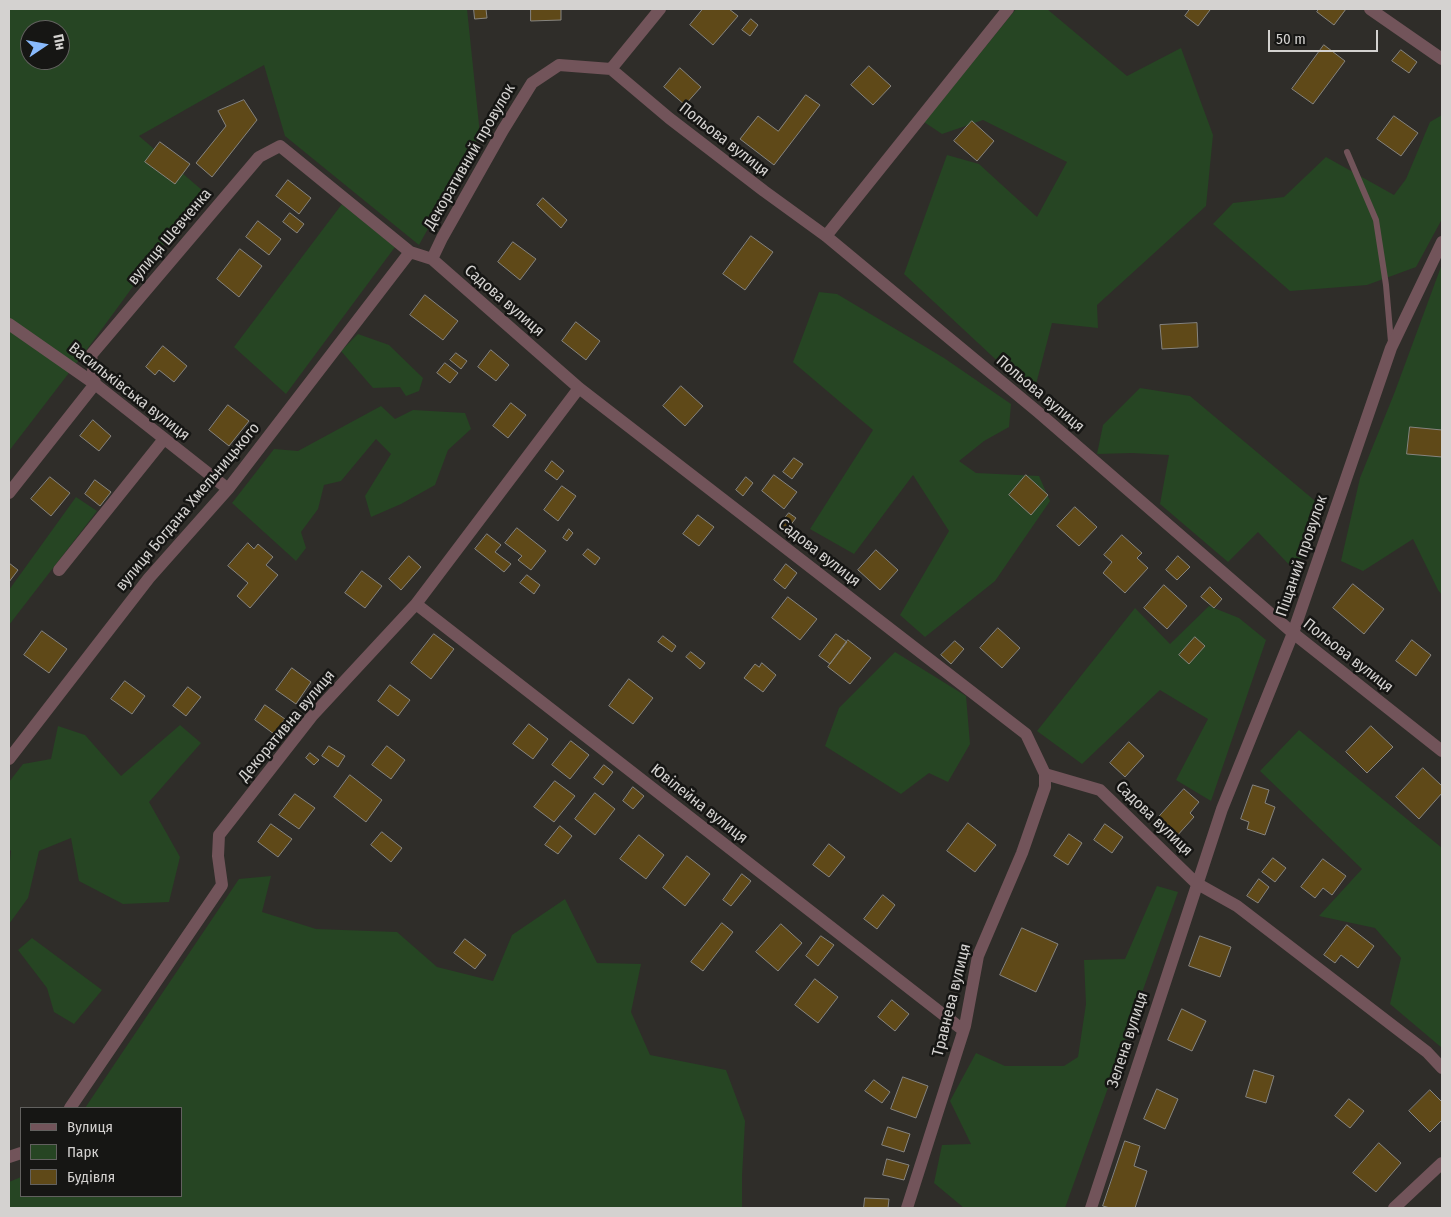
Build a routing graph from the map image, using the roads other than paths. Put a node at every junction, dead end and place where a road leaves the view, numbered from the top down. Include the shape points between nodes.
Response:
1 (660, 9) edge
2 (1008, 9) edge
3 (1370, 9) edge
4 (1442, 59) edge
5 (611, 70) junction
6 (1347, 152) dead end
7 (826, 236) junction
8 (1442, 242) edge
9 (410, 252) junction
10 (432, 260) junction
11 (9, 324) edge
12 (1391, 348) junction
13 (96, 384) junction
14 (579, 388) junction
15 (164, 439) junction
16 (228, 489) junction
17 (9, 493) edge
18 (60, 570) dead end
19 (416, 604) junction
20 (1293, 633) junction
21 (1442, 750) edge
22 (9, 759) edge
23 (1045, 774) junction
24 (1196, 883) junction
25 (963, 1030) junction
26 (1442, 1068) edge
27 (71, 1107) edge
28 (1442, 1163) edge
29 (906, 1208) edge
30 (1091, 1208) edge
31 (1394, 1208) edge

1 - 5 street
2 - 7 street
3 - 4 street
5 - 7 street, Польова вулиця via 691,135
5 - 10 street, Декоративний провулок via 559,66 532,83 460,205
6 - 12 lane via 1376,220
7 - 20 street, Польова вулиця via 1038,412
8 - 12 street, Піщаний провулок
9 - 10 street, Садова вулиця
9 - 13 street, вулиця Шевченка via 280,146 259,157 91,355
9 - 16 street, вулиця Богдана Хмельницького
10 - 14 street, Садова вулиця
11 - 13 street, Васильківська вулиця
12 - 20 street, Піщаний провулок
13 - 15 street, Васильківська вулиця
13 - 17 street
14 - 19 street, Декоративна вулиця
14 - 23 street, Садова вулиця via 1026,734
15 - 16 street, Васильківська вулиця
15 - 18 street
16 - 22 street, вулиця Богдана Хмельницького via 149,578
19 - 25 street, Ювілейна вулиця
19 - 27 street, Декоративна вулиця via 312,716 219,835 222,885
20 - 21 street, Польова вулиця
20 - 24 street, Піщаний провулок via 1222,809
23 - 24 street, Садова вулиця via 1100,790
23 - 25 street, Травнева вулиця via 1045,787 1022,853 978,956
24 - 26 street, Садова вулиця via 1237,906 1426,1052
24 - 30 street, Зелена вулиця
25 - 29 street, Травнева вулиця
28 - 31 street

